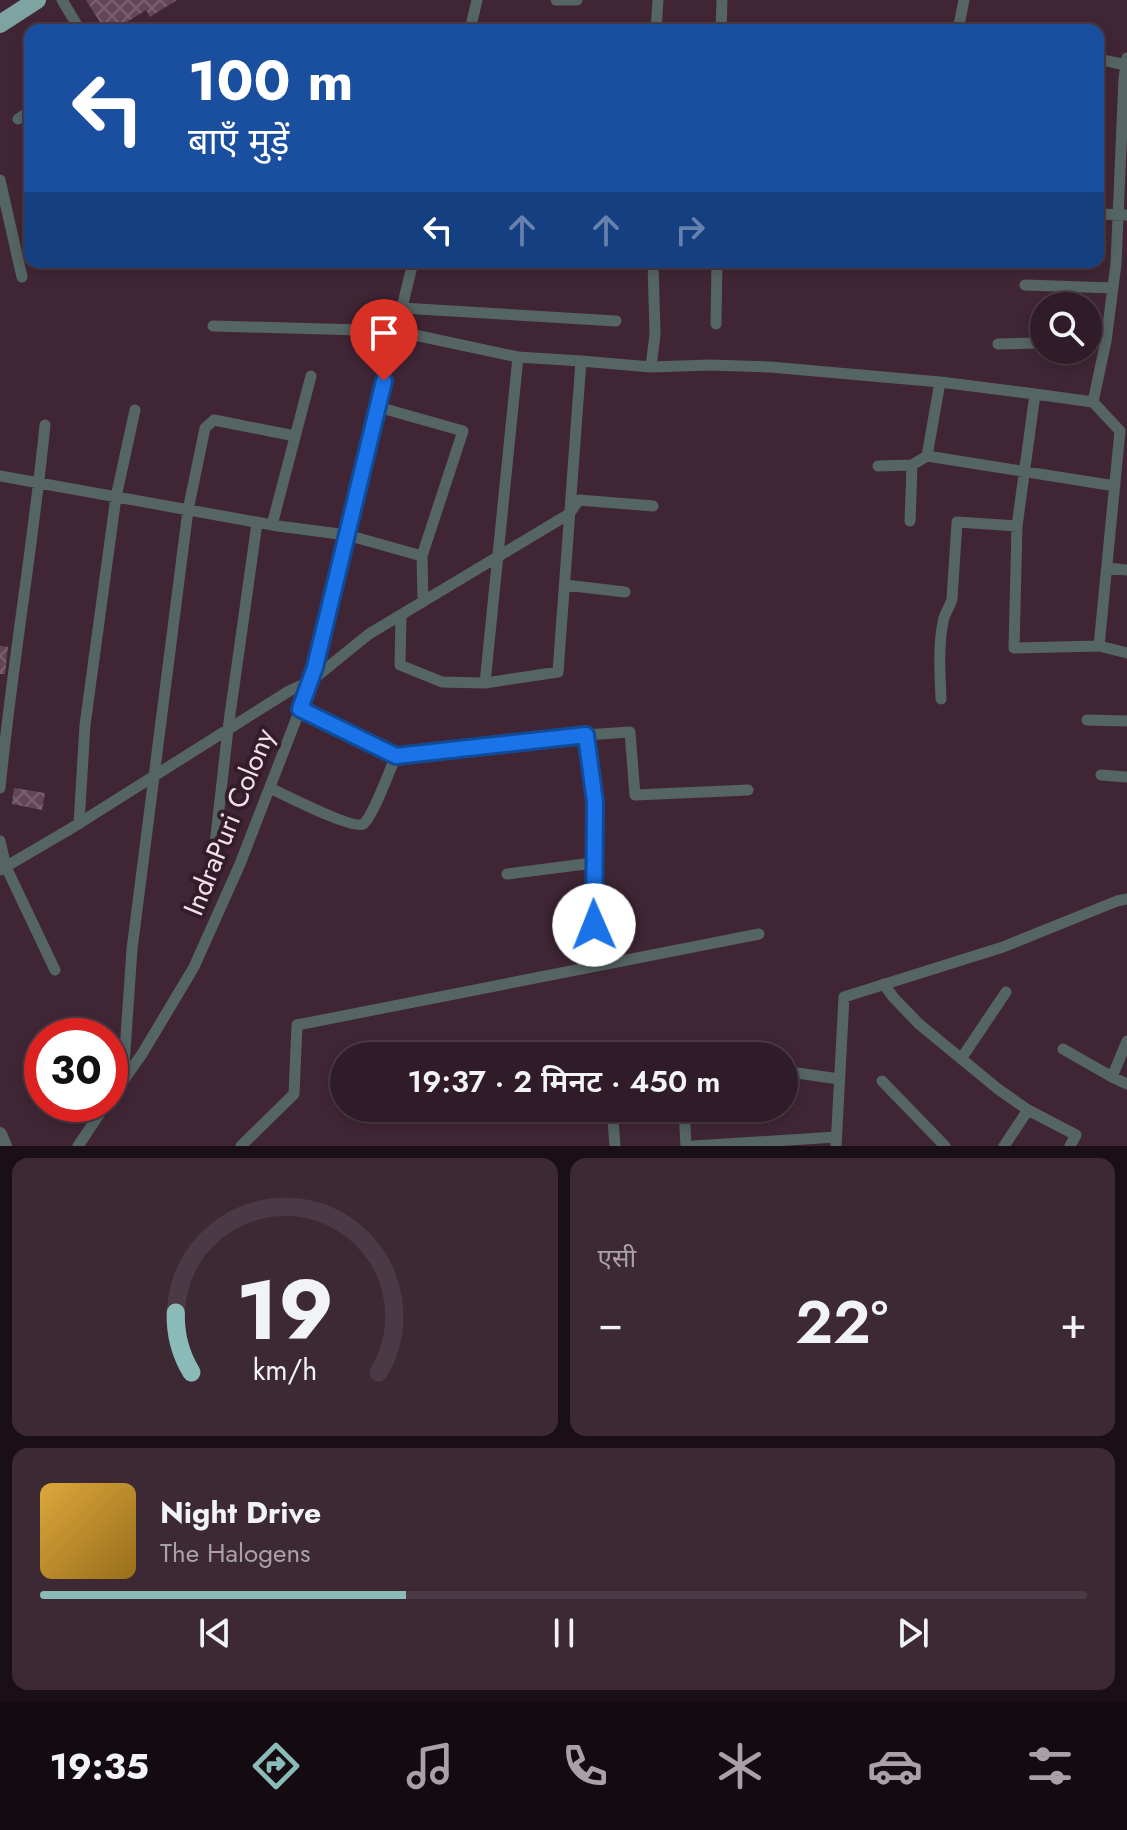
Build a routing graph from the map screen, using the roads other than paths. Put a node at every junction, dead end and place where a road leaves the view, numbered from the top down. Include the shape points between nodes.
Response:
1 (37, 0) edge
2 (62, 0) edge
3 (477, 0) edge
4 (556, 0) edge
5 (577, 0) edge
6 (658, 0) edge
7 (722, 0) edge
8 (964, 0) edge
9 (0, 24) edge
10 (76, 24) edge
11 (471, 24) edge
12 (656, 24) edge
13 (721, 24) edge
14 (959, 24) edge
15 (1127, 58) edge
16 (1104, 60) edge
17 (1126, 65) edge
18 (1125, 111) edge
19 (24, 115) edge
20 (18, 119) dead end
21 (0, 180) edge
22 (1123, 216) edge
23 (412, 268) edge
24 (653, 268) edge
25 (717, 268) edge
26 (22, 277) dead end
27 (1025, 285) dead end
28 (1113, 288) junction
29 (402, 308) junction
30 (616, 321) dead end
31 (716, 324) dead end
32 (213, 326) dead end
33 (396, 331) junction
34 (1102, 341) edge
35 (1106, 341) junction
36 (1030, 343) edge
37 (998, 344) dead end
38 (518, 357) junction
39 (581, 361) junction
40 (651, 367) junction
41 (311, 376) dead end
42 (940, 382) junction
43 (1035, 394) junction
44 (1093, 402) junction
45 (378, 407) junction
46 (135, 410) dead end
47 (45, 425) dead end
48 (1124, 433) edge
49 (295, 436) junction
50 (927, 456) junction
51 (912, 465) junction
52 (878, 466) dead end
53 (1025, 470) junction
54 (0, 476) edge
55 (40, 483) junction
56 (1115, 486) junction
57 (116, 497) junction
58 (653, 506) dead end
59 (188, 510) junction
60 (569, 514) junction
61 (910, 521) dead end
62 (257, 523) junction
63 (272, 525) junction
64 (1017, 526) junction
65 (347, 535) junction
66 (422, 556) junction
67 (497, 556) junction
68 (1107, 568) junction
69 (1127, 570) edge
70 (565, 585) junction
71 (625, 592) dead end
72 (423, 602) junction
73 (401, 615) junction
74 (1099, 646) junction
75 (1127, 653) edge
76 (311, 681) junction
77 (485, 683) junction
78 (941, 699) dead end
79 (300, 709) junction
80 (1087, 720) dead end
81 (1127, 721) edge
82 (228, 729) junction
83 (586, 735) junction
84 (396, 756) junction
85 (1101, 775) dead end
86 (154, 776) junction
87 (1127, 777) edge
88 (0, 788) edge
89 (270, 788) junction
90 (748, 790) dead end
91 (79, 824) junction
92 (0, 841) edge
93 (593, 863) junction
94 (3, 869) edge
95 (507, 874) dead end
96 (211, 880) dead end
97 (1127, 899) edge
98 (594, 925) dead end
99 (759, 934) dead end
100 (55, 970) dead end
101 (884, 984) junction
102 (1006, 992) dead end
103 (127, 1018) edge
104 (1127, 1041) edge
105 (1063, 1049) dead end
106 (961, 1059) junction
107 (128, 1073) edge
108 (798, 1073) edge
109 (1112, 1077) junction
110 (839, 1079) junction
111 (882, 1081) dead end
112 (1127, 1084) edge
113 (1028, 1110) junction
114 (94, 1122) edge
115 (613, 1122) edge
116 (685, 1122) edge
117 (0, 1134) edge
118 (836, 1141) edge
119 (5, 1146) edge
120 (78, 1146) edge
121 (241, 1146) edge
122 (615, 1146) edge
123 (686, 1146) edge
124 (694, 1146) edge
125 (945, 1146) edge
126 (1004, 1146) edge
127 (1070, 1146) edge

1 - 9 highway
2 - 10 street
3 - 11 street
4 - 5 street
6 - 12 street
7 - 13 street
8 - 14 street
15 - 17 street
16 - 17 street
17 - 18 street
18 - 22 street
19 - 20 street
21 - 26 street
22 - 28 street
23 - 29 street, IndraPuri Colony
24 - 40 street
25 - 31 street
27 - 28 street
28 - 35 street
29 - 30 street
29 - 33 street, IndraPuri Colony
32 - 33 street
33 - 38 street
33 - 45 street, IndraPuri Colony
34 - 35 street
35 - 44 street
36 - 37 street
38 - 39 street
38 - 67 street
39 - 40 street
39 - 60 street
40 - 42 street via 770,367
41 - 49 street
42 - 43 street
42 - 50 street
43 - 44 street
43 - 53 street
44 - 48 street
45 - 65 street, IndraPuri Colony
45 - 66 street via 463,431
46 - 57 street
47 - 55 street
48 - 56 street
49 - 59 street via 214,420 205,428
49 - 63 street
50 - 51 street
50 - 53 street
51 - 52 street
51 - 61 street
53 - 56 street
53 - 64 street
54 - 55 street
55 - 57 street
55 - 88 street
56 - 68 street
57 - 59 street
57 - 91 street via 85,725
58 - 60 street via 579,500
59 - 62 street
59 - 86 street
60 - 67 street
60 - 70 street
62 - 63 street
62 - 82 street
63 - 65 street
64 - 74 street via 1014,648
64 - 78 street via 957,522 952,599 943,618
65 - 66 street
65 - 76 street, IndraPuri Colony
66 - 72 street
67 - 72 street
67 - 77 street
68 - 69 street
68 - 74 street
70 - 71 street
70 - 77 street via 558,672
72 - 73 street
73 - 76 street
73 - 77 street via 400,665 442,682
74 - 75 street
76 - 79 street, IndraPuri Colony
76 - 82 street
79 - 84 street
79 - 89 street, IndraPuri Colony
80 - 81 street
82 - 86 street
82 - 96 street
83 - 84 street
83 - 90 street via 630,732 635,795
83 - 93 street via 595,802
84 - 89 street via 370,814 359,826
85 - 87 street
86 - 91 street
86 - 103 street
89 - 107 street, IndraPuri Colony via 194,967
91 - 94 street
92 - 94 street
93 - 95 street
93 - 98 street
94 - 100 street
97 - 101 street via 1003,947
99 - 121 street via 297,1025 294,1094
101 - 106 street via 919,1024
101 - 110 street via 844,997
102 - 106 street
104 - 109 street
105 - 109 street
106 - 113 street
108 - 110 street
109 - 112 street
110 - 118 street
111 - 125 street
113 - 126 street
113 - 127 street via 1076,1135
114 - 120 street
115 - 122 street
116 - 123 street
117 - 119 street
118 - 124 street

